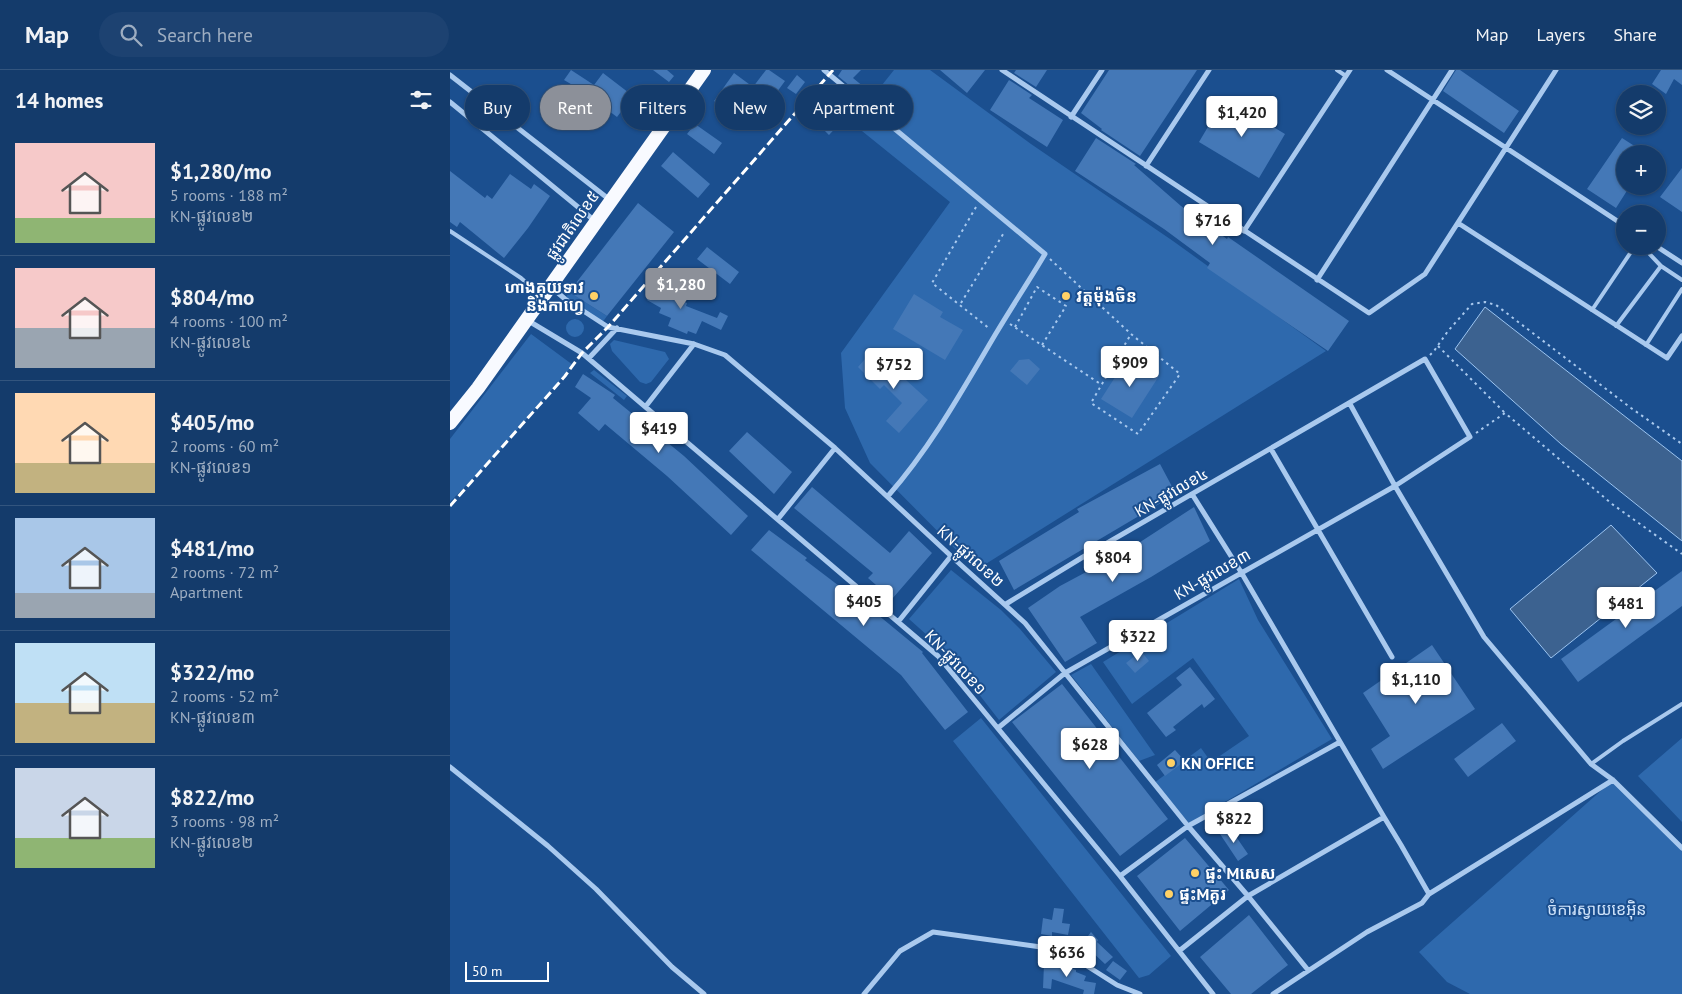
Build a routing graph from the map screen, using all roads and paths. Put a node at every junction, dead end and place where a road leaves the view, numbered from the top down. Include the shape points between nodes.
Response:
1 (704, 70) edge
2 (824, 70) edge
3 (1002, 70) edge
4 (1102, 70) edge
5 (1209, 70) edge
6 (1337, 70) edge
7 (1350, 70) edge
8 (1387, 70) edge
9 (1452, 70) edge
10 (1556, 70) edge
11 (450, 74) edge
12 (1346, 76) junction
13 (1432, 100) junction
14 (450, 102) edge
15 (1071, 117) junction
16 (1505, 148) junction
17 (1146, 166) junction
18 (610, 200) junction
19 (980, 200) junction
20 (1616, 220) edge
21 (595, 221) junction
22 (1458, 223) junction
23 (1009, 224) junction
24 (450, 231) edge
25 (1244, 231) junction
26 (1666, 253) edge
27 (1045, 254) junction
28 (1629, 255) edge
29 (1651, 255) edge
30 (1682, 263) edge
31 (1661, 266) junction
32 (1317, 280) junction
33 (1682, 280) edge
34 (1682, 289) edge
35 (546, 292) junction
36 (960, 304) junction
37 (1592, 310) junction
38 (526, 320) junction
39 (1004, 320) junction
40 (1616, 326) junction
41 (1015, 327) junction
42 (617, 328) junction
43 (996, 334) junction
44 (1131, 334) junction
45 (1682, 336) edge
46 (694, 344) junction
47 (1042, 345) junction
48 (1646, 345) junction
49 (1438, 346) junction
50 (589, 358) junction
51 (1425, 359) junction
52 (1102, 386) junction
53 (1350, 404) junction
54 (646, 406) junction
55 (1505, 414) junction
56 (450, 423) edge
57 (1470, 437) junction
58 (1682, 444) edge
59 (836, 448) junction
60 (1270, 449) junction
61 (1394, 486) junction
62 (1192, 494) junction
63 (888, 496) junction
64 (778, 519) junction
65 (1318, 529) junction
66 (1682, 554) edge
67 (951, 556) junction
68 (1241, 572) junction
69 (1006, 604) junction
70 (898, 622) junction
71 (1392, 657) dead end
72 (1065, 673) junction
73 (1682, 704) edge
74 (998, 728) junction
75 (1340, 742) junction
76 (1591, 764) junction
77 (450, 767) edge
78 (1613, 780) junction
79 (1384, 817) junction
80 (1188, 826) junction
81 (1682, 848) edge
82 (1120, 876) junction
83 (1429, 894) junction
84 (1248, 896) junction
85 (1179, 951) junction
86 (1308, 970) junction
87 (704, 994) edge
88 (864, 994) edge
89 (1140, 994) edge
90 (1213, 994) edge
91 (1273, 994) edge

1 - 18 highway, ផ្លូវជាតិលេខ៥
2 - 19 street
3 - 15 street
4 - 15 street
5 - 17 street
6 - 12 lane
7 - 12 street
8 - 13 street
9 - 13 street
10 - 16 street
11 - 18 street
12 - 25 street
13 - 16 street
13 - 32 street
14 - 21 street
15 - 17 street
16 - 20 street
16 - 22 street
17 - 25 street
18 - 21 highway, ផ្លូវជាតិលេខ៥
19 - 23 street
19 - 36 path via 932,283
21 - 35 highway, ផ្លូវជាតិលេខ៥
22 - 32 street via 1425,274 1369,314
22 - 37 street
23 - 27 street
23 - 36 path
24 - 35 lane
25 - 32 street
26 - 30 street
27 - 39 street
27 - 44 path
28 - 37 lane
29 - 31 lane
31 - 33 lane
31 - 40 lane
34 - 48 lane
35 - 38 highway, ផ្លូវជាតិលេខ៥
35 - 42 street, KN-ផ្លូវលេខ២ via 565,299 608,327
36 - 43 path
37 - 40 street
38 - 50 street, KN-ផ្លូវលេខ១
38 - 56 highway, ផ្លូវជាតិលេខ៥
39 - 41 path
39 - 43 street
40 - 48 street
41 - 47 path
41 - 47 path via 1037,287 1066,306
42 - 46 street, KN-ផ្លូវលេខ២
42 - 50 street
43 - 63 street via 950,412
44 - 52 path
44 - 52 path via 1180,374 1138,434 1091,403
45 - 48 street via 1667,358
46 - 54 street
46 - 59 street, KN-ផ្លូវលេខ២ via 725,355
47 - 52 path
49 - 51 path
49 - 55 path
49 - 58 path via 1472,304 1485,302 1496,305
50 - 54 street, KN-ផ្លូវលេខ១
51 - 53 street, KN-ផ្លូវលេខ៤
51 - 57 street
53 - 60 street, KN-ផ្លូវលេខ៤
53 - 61 street
54 - 64 street, KN-ផ្លូវលេខ១
55 - 57 path
55 - 66 path via 1612,504
57 - 61 street, KN-ផ្លូវលេខ៣
59 - 63 street, KN-ផ្លូវលេខ២
59 - 64 street
60 - 62 street, KN-ផ្លូវលេខ៤
60 - 65 street
61 - 65 street, KN-ផ្លូវលេខ៣
61 - 76 street via 1484,637
62 - 68 street
62 - 69 street, KN-ផ្លូវលេខ៤
63 - 67 street, KN-ផ្លូវលេខ២
64 - 70 street, KN-ផ្លូវលេខ១
65 - 68 street, KN-ផ្លូវលេខ៣
65 - 71 street
67 - 69 street, KN-ផ្លូវលេខ២
67 - 70 street
68 - 72 street, KN-ផ្លូវលេខ៣
68 - 75 street
69 - 72 street, KN-ផ្លូវលេខ២
70 - 74 street, KN-ផ្លូវលេខ១ via 938,656
72 - 74 street, KN-ផ្លូវលេខ៣
72 - 80 street, KN-ផ្លូវលេខ២
73 - 76 lane
74 - 82 street, KN-ផ្លូវលេខ១
75 - 79 street
75 - 80 street
76 - 78 street
77 - 87 street via 548,846
78 - 81 street
78 - 83 street
79 - 83 street
79 - 84 street
80 - 82 street
80 - 84 street, KN-ផ្លូវលេខ២
82 - 85 street, KN-ផ្លូវលេខ១
83 - 86 street via 1422,903 1367,932
84 - 85 street
84 - 86 street, KN-ផ្លូវលេខ២
85 - 90 street, KN-ផ្លូវលេខ១
86 - 91 street
88 - 89 street via 900,951 933,932 1048,948 1076,959 1117,985

